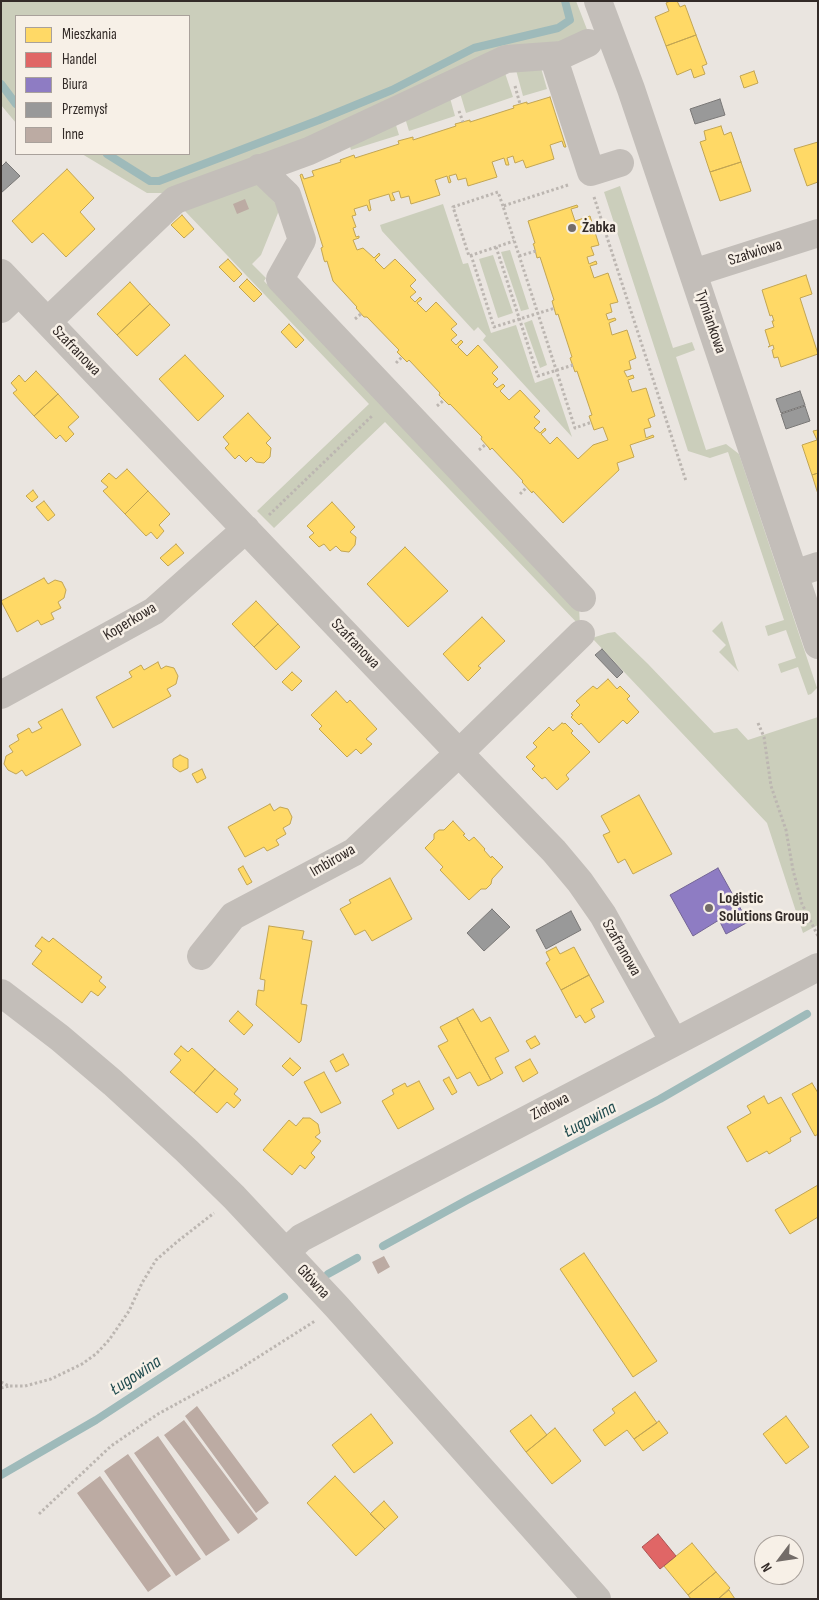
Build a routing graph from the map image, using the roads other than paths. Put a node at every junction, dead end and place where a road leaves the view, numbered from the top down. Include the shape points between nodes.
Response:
1 (598, 1) edge
2 (588, 43) dead end
3 (553, 56) junction
4 (296, 155) junction
5 (620, 163) dead end
6 (259, 168) junction
7 (282, 190) junction
8 (818, 233) edge
9 (693, 273) junction
10 (7, 291) edge
11 (48, 321) junction
12 (246, 529) junction
13 (806, 570) edge
14 (582, 598) dead end
15 (582, 634) dead end
16 (818, 645) edge
17 (1, 696) edge
18 (459, 754) junction
19 (201, 956) dead end
20 (818, 967) edge
21 (1, 993) edge
22 (674, 1042) junction
23 (286, 1252) junction
24 (597, 1599) edge

1 - 9 street, Tymiankowa
2 - 3 street
3 - 4 street via 506,59
3 - 5 street via 592,172
4 - 6 street
4 - 7 street
6 - 7 street
6 - 11 street via 176,200
7 - 14 street via 302,240 280,279
8 - 9 street, Szałwiowa
9 - 13 street, Tymiankowa
10 - 11 street, Szafranowa
11 - 12 street, Szafranowa
12 - 17 street, Koperkowa via 154,610
12 - 18 street, Szafranowa
13 - 16 street, Tymiankowa
15 - 18 street, Imbirowa
18 - 19 street, Imbirowa via 354,852 233,916
18 - 22 street, Szafranowa via 580,882
20 - 22 street, Ziołowa
21 - 23 street, Główna via 120,1089 234,1197
22 - 23 street, Ziołowa via 301,1238
23 - 24 street, Główna

